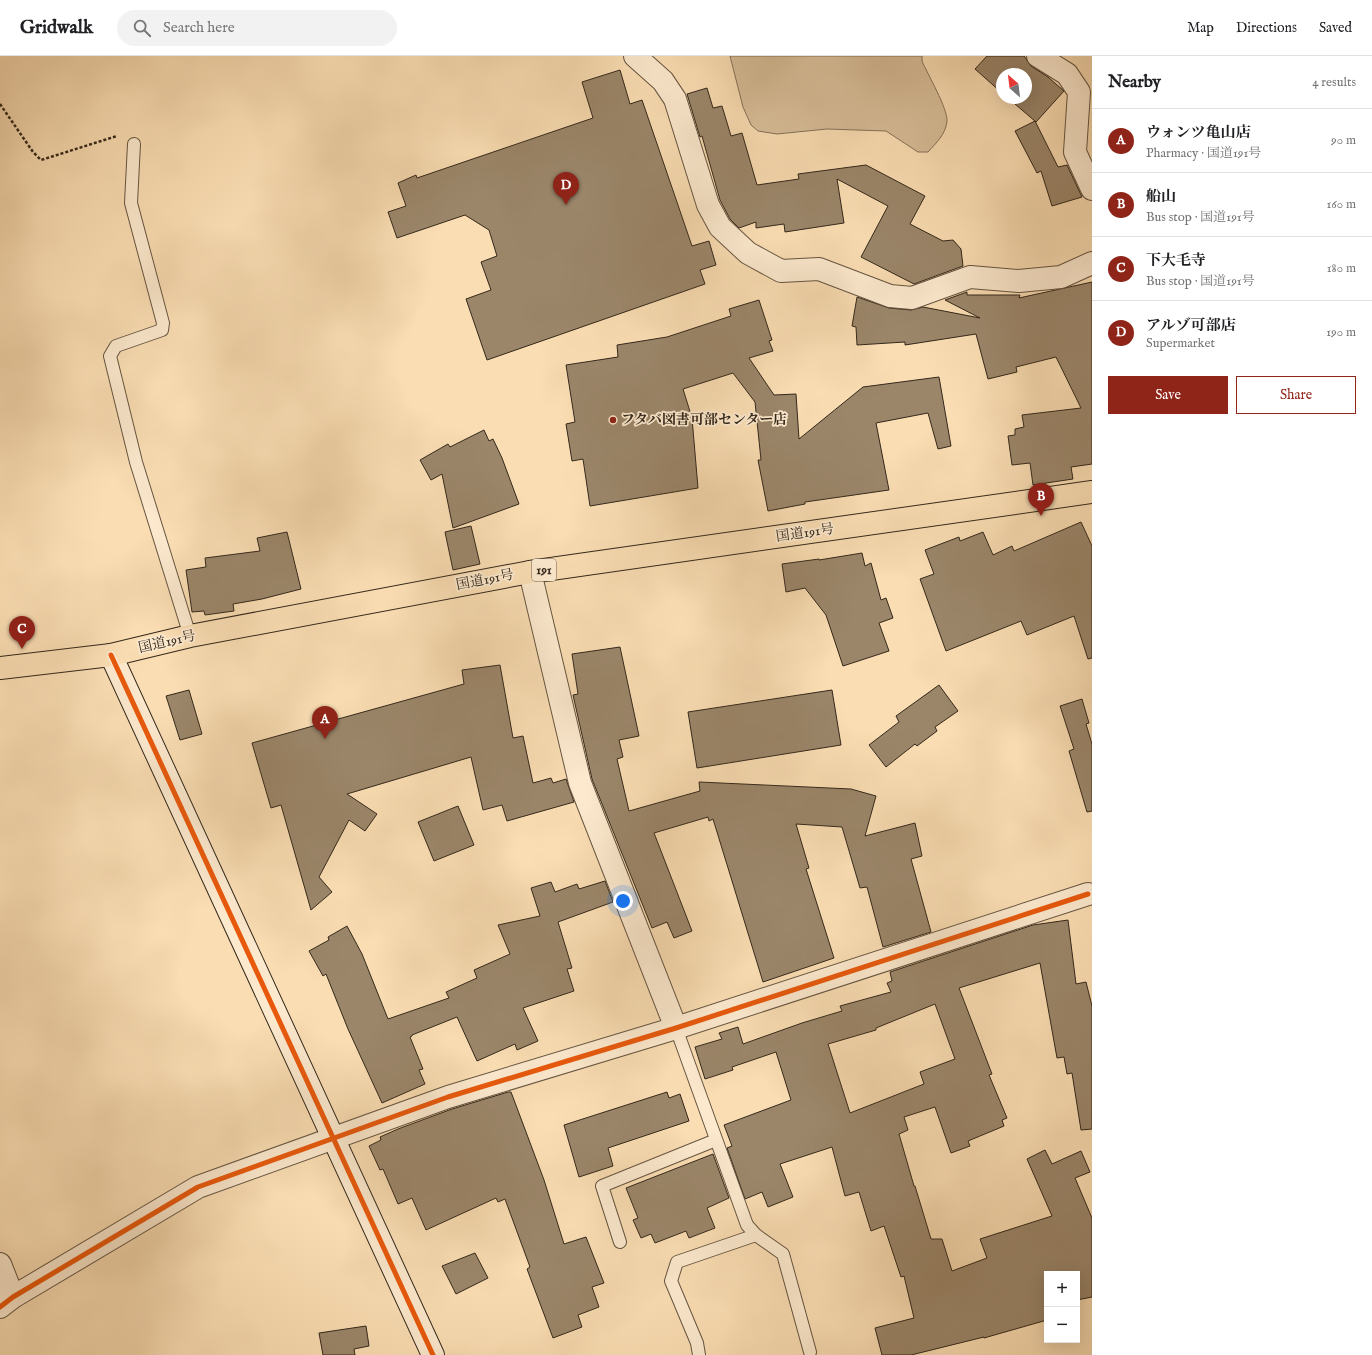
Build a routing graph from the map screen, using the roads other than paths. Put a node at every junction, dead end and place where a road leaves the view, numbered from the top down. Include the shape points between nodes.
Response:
1 (635, 56) edge
2 (1038, 56) edge
3 (134, 144) road end
4 (1092, 189) edge
5 (1092, 263) edge
6 (1092, 492) edge
7 (530, 572) junction
8 (190, 636) junction
9 (111, 655) junction
10 (0, 668) edge
11 (1091, 895) edge
12 (676, 1028) junction
13 (333, 1138) junction
14 (716, 1140) junction
15 (756, 1235) junction
16 (620, 1242) dead end
17 (0, 1264) edge
18 (6, 1302) edge
19 (810, 1352) dead end
20 (434, 1355) edge
21 (699, 1355) edge

1 - 5 street via 663,81 675,99 708,205 720,227 748,254 781,271 819,269 890,296 912,298 970,277 1019,281 1061,277
2 - 4 street via 1067,74 1079,92 1076,152
3 - 8 lane via 131,203 163,323 162,330 116,346 110,356 136,462
6 - 7 highway, 国道191号 / 191
7 - 8 highway, 国道191号 / 191
7 - 12 street via 580,783
8 - 9 highway, 国道191号 / 191
9 - 10 highway, 国道191号 / 191
9 - 13 street
11 - 12 street
12 - 13 street via 448,1097
12 - 14 lane
13 - 18 street via 198,1187
13 - 20 street
14 - 15 lane via 746,1225
14 - 16 lane via 602,1186
15 - 19 lane via 783,1254
15 - 21 lane via 677,1262 671,1281 697,1343
17 - 18 street

